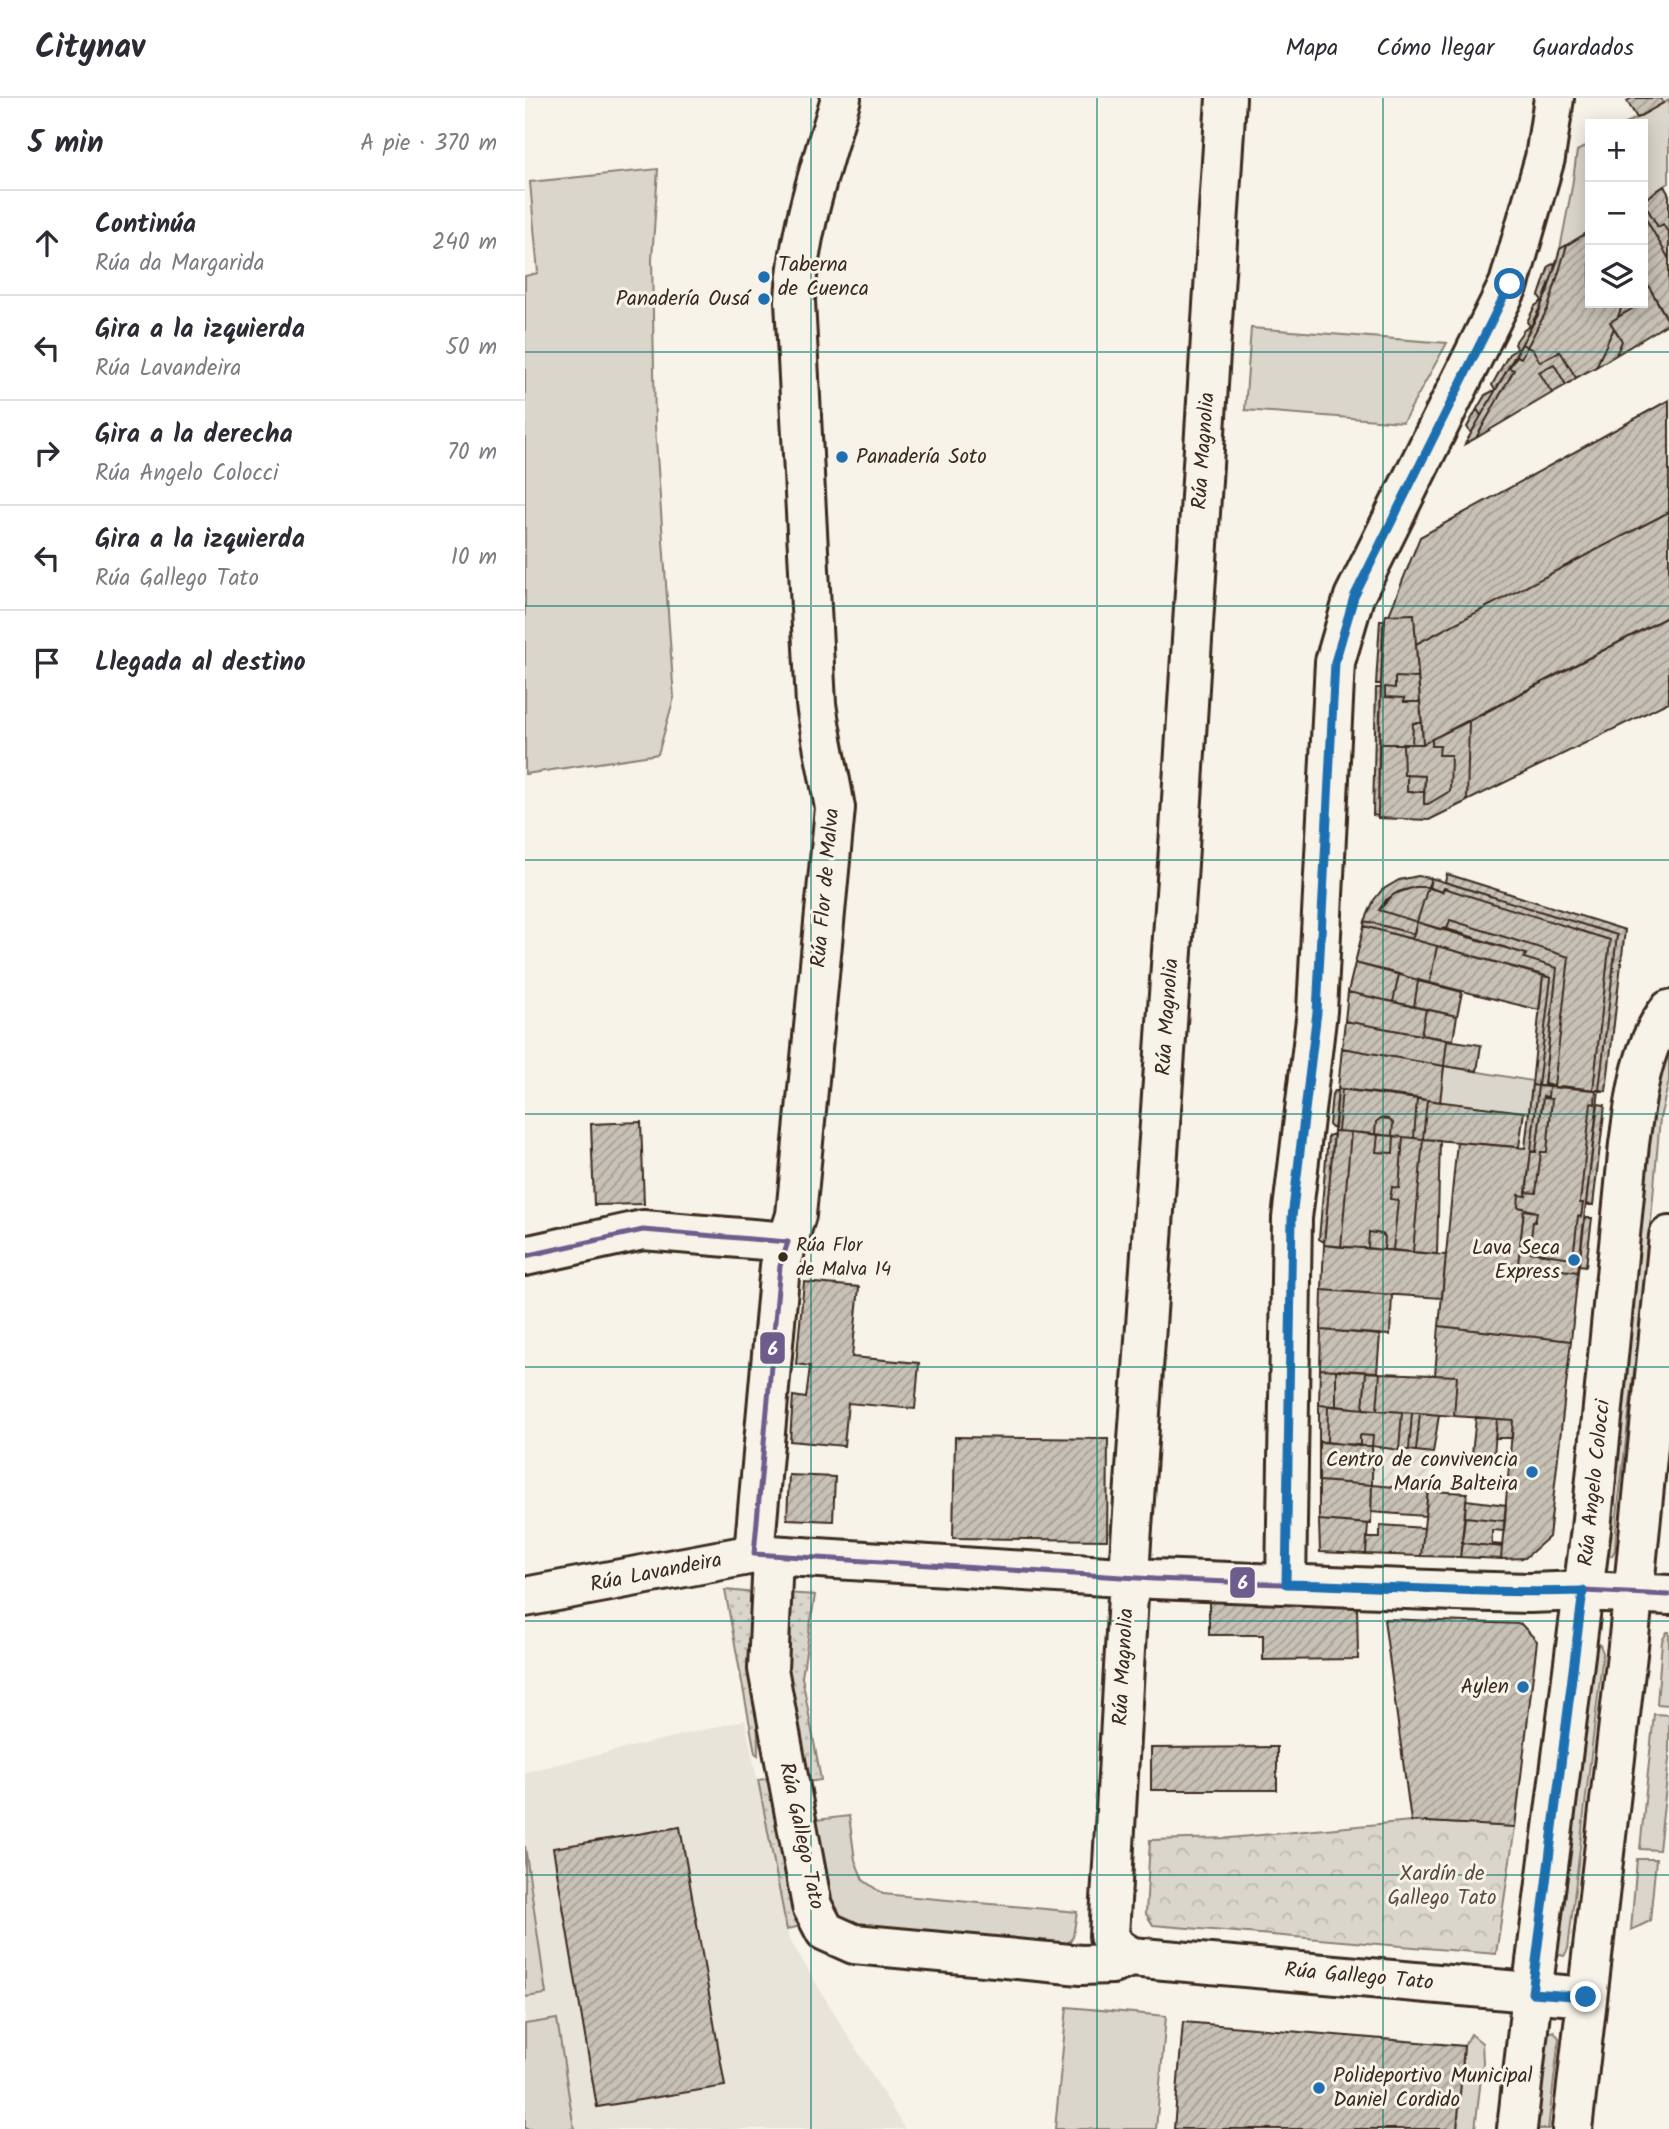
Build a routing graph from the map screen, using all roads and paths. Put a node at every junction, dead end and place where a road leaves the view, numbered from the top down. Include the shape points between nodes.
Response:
1 (841, 98) edge
2 (1226, 98) edge
3 (1554, 98) edge
4 (1669, 1010) edge
5 (1669, 1237) edge
6 (788, 1242) junction
7 (525, 1256) edge
8 (764, 1555) junction
9 (1130, 1577) junction
10 (1286, 1584) junction
11 (1583, 1591) junction
12 (1651, 1594) edge
13 (525, 1597) edge
14 (1120, 1947) junction
15 (1532, 1993) junction
16 (1586, 1997) junction
17 (1517, 2129) edge
18 (1572, 2129) edge

1 - 6 street, Rúa Flor de Malva via 808,212 796,279 816,704 835,808 796,1215
2 - 9 street, Rúa Magnolia
3 - 10 street via 1545,158 1510,284 1354,597 1335,662 1317,1012 1292,1217
4 - 11 street, Rúa Angelo Colocci via 1660,1021 1638,1080
5 - 12 street
6 - 7 street via 643,1230
6 - 8 street, Rúa Flor de Malva via 780,1266
8 - 9 street, Rúa Lavandeira
8 - 13 street, Rúa Lavandeira
8 - 14 street, Rúa Gallego Tato via 768,1669 812,1906 825,1931 855,1944 1081,1965 1112,1964
9 - 10 street, Rúa Lavandeira
9 - 14 street, Rúa Magnolia
10 - 11 street, Rúa Lavandeira
11 - 12 street, Rúa Lavandeira
11 - 15 street, Rúa Angelo Colocci
12 - 16 street
14 - 15 street, Rúa Gallego Tato
15 - 16 street, Rúa Gallego Tato
15 - 17 street, Rúa Angelo Colocci
16 - 18 street

